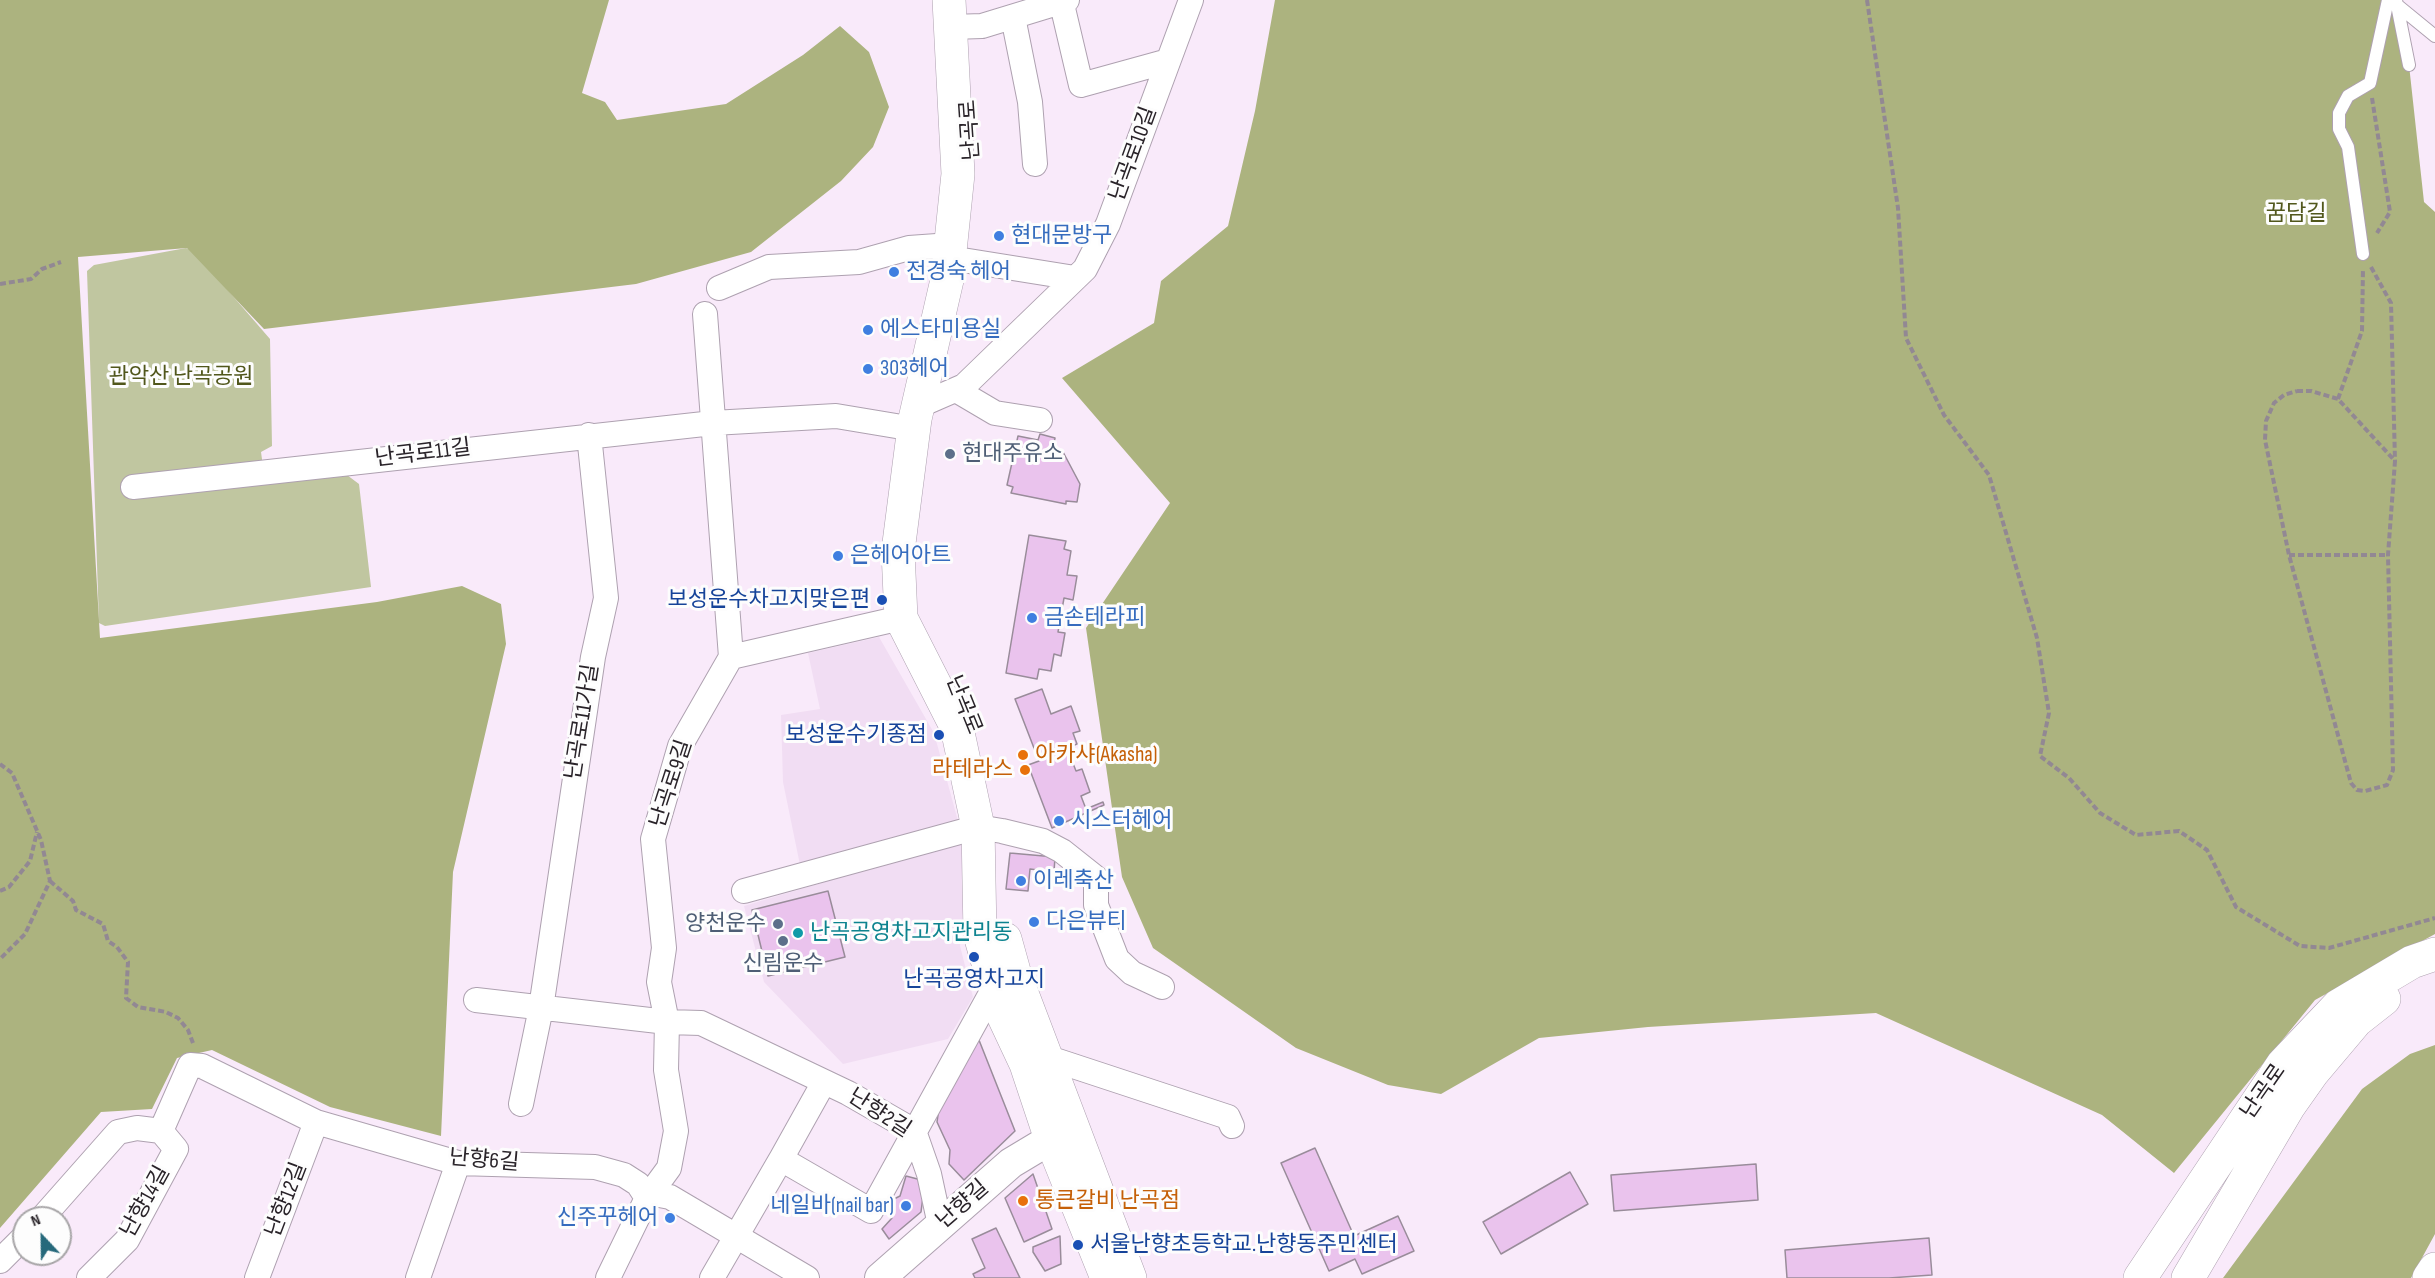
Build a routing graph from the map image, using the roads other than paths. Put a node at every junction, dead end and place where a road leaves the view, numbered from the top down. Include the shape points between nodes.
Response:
1 (1191, 0) edge
2 (1063, 1) edge
3 (2393, 2) edge
4 (956, 14) edge
5 (1012, 17) junction
6 (2435, 36) edge
7 (1168, 61) junction
8 (2409, 65) dead end
9 (1035, 164) dead end
10 (954, 254) junction
11 (2363, 254) road end
12 (1075, 278) junction
13 (719, 288) dead end
14 (705, 314) dead end
15 (930, 406) junction
16 (1040, 420) dead end
17 (713, 423) junction
18 (589, 435) junction
19 (133, 488) dead end
20 (901, 618) junction
21 (731, 657) junction
22 (987, 829) junction
23 (744, 891) dead end
24 (2435, 954) edge
25 (2435, 972) edge
26 (994, 986) junction
27 (1162, 987) dead end
28 (476, 1000) dead end
29 (541, 1008) junction
30 (667, 1022) junction
31 (1037, 1063) junction
32 (202, 1066) joint
33 (824, 1082) junction
34 (521, 1104) dead end
35 (316, 1122) junction
36 (1232, 1126) dead end
37 (161, 1131) junction
38 (914, 1131) junction
39 (1051, 1139) junction
40 (781, 1159) junction
41 (458, 1163) junction
42 (648, 1196) junction
43 (53, 1206) edge
44 (940, 1225) junction
45 (737, 1237) junction
46 (12, 1249) edge
47 (0, 1261) edge
48 (2435, 1269) edge
49 (89, 1278) edge
50 (256, 1278) edge
51 (418, 1278) edge
52 (608, 1278) edge
53 (712, 1278) edge
54 (807, 1278) edge
55 (880, 1278) edge
56 (1107, 1278) edge
57 (1130, 1278) edge
58 (2140, 1278) edge
59 (2188, 1278) edge
60 (2428, 1278) edge

1 - 7 street, 난곡로10길
2 - 5 street
2 - 7 street via 1081,85
3 - 6 lane
3 - 8 lane
3 - 11 lane via 2370,83 2348,96 2339,113 2339,129 2348,147
4 - 5 street via 982,26
4 - 10 main road, 난곡로 via 958,174
5 - 9 street via 1029,102
7 - 12 street, 난곡로10길 via 1108,224
10 - 12 street
10 - 13 street via 909,248 859,262 769,267
10 - 15 main road, 난곡로
12 - 15 street, 난곡로10길 via 964,386
14 - 17 street
15 - 16 street
15 - 17 street, 난곡로11길
15 - 20 main road, 난곡로 via 898,551
15 - 22 main road, 난곡로 via 919,548 922,613 976,725
17 - 18 street, 난곡로11길
17 - 21 street
18 - 19 street, 난곡로11길
18 - 29 street, 난곡로11가길 via 606,598 593,657
20 - 21 street
20 - 22 main road, 난곡로 via 957,728
21 - 30 street, 난곡로9길 via 680,746 653,839 664,948 659,982
22 - 23 street
22 - 26 main road, 난곡로 via 980,935
22 - 27 street via 1043,842 1086,868 1096,878 1096,905 1117,959 1132,973
22 - 31 main road, 난곡로 via 1002,927
24 - 58 main road, 난곡로 via 2412,962 2338,1006 2283,1064
25 - 59 main road, 난곡로 via 2410,982 2373,1006 2324,1056 2289,1106
26 - 31 main road, 난곡로 via 1002,1015
26 - 38 street
28 - 29 street
29 - 30 street
29 - 34 street, 난곡로11가길
30 - 33 street, 난향2길 via 701,1023
30 - 42 street, 난곡로9길 via 666,1070 676,1131 669,1168
31 - 36 street via 1058,1061 1228,1117
31 - 39 main road, 난곡로
31 - 57 main road, 난곡로
32 - 35 street, 난향6길
32 - 37 street, 난향14길 via 190,1065
33 - 38 street, 난향2길
33 - 40 street, 난향2길
35 - 41 street, 난향6길
35 - 50 street, 난향12길
37 - 43 street via 137,1128 118,1132
37 - 49 street, 난향14길 via 176,1149 127,1240
38 - 40 street via 871,1211
38 - 44 street, 난향2길
39 - 44 street, 난향길 via 1011,1163
39 - 56 main road, 난곡로
40 - 45 street
41 - 42 street, 난향6길 via 595,1167 624,1175 639,1184
41 - 51 street
42 - 45 street via 670,1197
42 - 52 street
44 - 55 street, 난향길
45 - 53 street
45 - 54 street
46 - 47 street
48 - 60 main road

